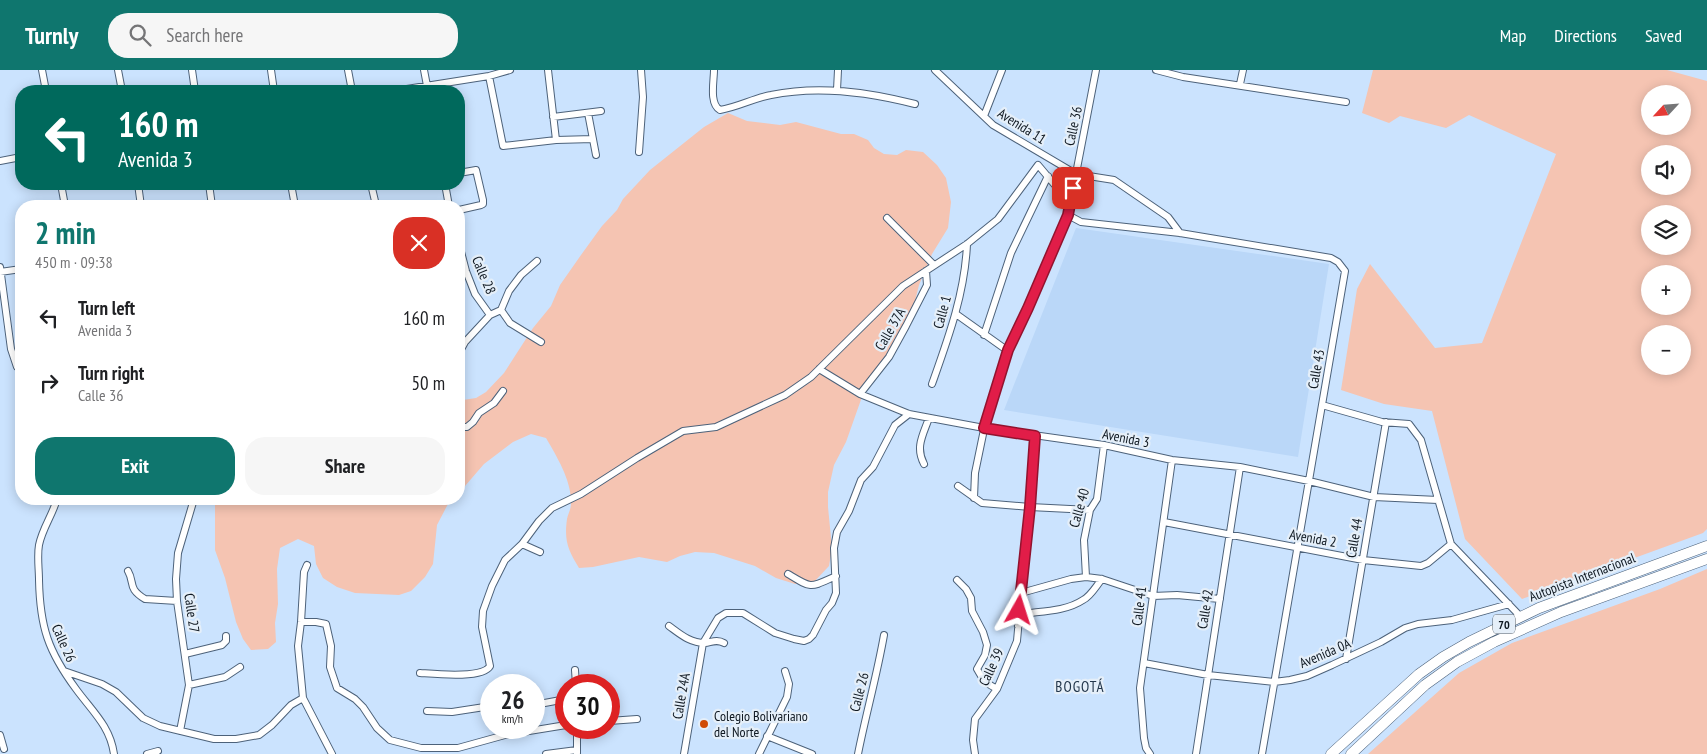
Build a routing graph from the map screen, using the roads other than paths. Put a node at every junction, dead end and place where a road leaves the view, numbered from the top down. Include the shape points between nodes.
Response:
1 (42, 70) edge
2 (118, 70) edge
3 (192, 70) edge
4 (270, 70) edge
5 (348, 70) edge
6 (424, 70) edge
7 (510, 70) edge
8 (548, 70) edge
9 (641, 70) edge
10 (714, 70) edge
11 (838, 70) edge
12 (935, 70) edge
13 (1002, 70) edge
14 (1096, 70) edge
15 (1156, 70) edge
16 (1243, 70) edge
17 (500, 72) edge
18 (489, 76) junction
19 (1240, 84) junction
20 (45, 85) edge
21 (121, 85) edge
22 (194, 85) edge
23 (273, 85) edge
24 (351, 85) edge
25 (427, 85) edge
26 (443, 85) edge
27 (837, 90) junction
28 (1346, 102) dead end
29 (915, 104) dead end
30 (601, 111) dead end
31 (588, 113) junction
32 (984, 116) junction
33 (553, 117) junction
34 (593, 139) junction
35 (556, 140) junction
36 (640, 152) dead end
37 (1043, 154) junction
38 (596, 155) dead end
39 (15, 158) edge
40 (0, 161) edge
41 (1038, 165) junction
42 (465, 171) edge
43 (1076, 174) junction
44 (1048, 176) junction
45 (1070, 203) junction
46 (465, 209) edge
47 (1068, 215) junction
48 (887, 218) dead end
49 (1180, 233) junction
50 (967, 244) junction
51 (537, 261) dead end
52 (934, 265) junction
53 (465, 267) edge
54 (15, 269) edge
55 (0, 270) edge
56 (926, 271) junction
57 (501, 310) junction
58 (490, 314) junction
59 (956, 314) junction
60 (984, 335) junction
61 (465, 342) edge
62 (540, 342) dead end
63 (1008, 350) junction
64 (15, 361) edge
65 (819, 369) junction
66 (932, 384) dead end
67 (503, 392) dead end
68 (860, 394) junction
69 (1322, 405) junction
70 (909, 414) junction
71 (929, 418) junction
72 (1386, 422) junction
73 (465, 428) edge
74 (984, 428) junction
75 (1035, 436) junction
76 (1104, 446) junction
77 (1172, 460) junction
78 (924, 464) dead end
79 (1240, 468) junction
80 (1309, 481) junction
81 (958, 486) dead end
82 (1374, 497) junction
83 (974, 498) junction
84 (1438, 500) junction
85 (55, 505) edge
86 (192, 505) edge
87 (1030, 507) junction
88 (1090, 510) junction
89 (1164, 522) junction
90 (1229, 536) junction
91 (522, 544) junction
92 (1451, 544) junction
93 (1707, 546) edge
94 (1297, 548) junction
95 (540, 552) dead end
96 (1707, 559) edge
97 (1363, 560) junction
98 (307, 565) dead end
99 (128, 571) dead end
100 (788, 574) dead end
101 (836, 576) junction
102 (1086, 577) junction
103 (1102, 579) junction
104 (957, 580) dead end
105 (1021, 593) junction
106 (1153, 596) junction
107 (1220, 599) junction
108 (177, 601) junction
109 (1509, 604) junction
110 (1520, 616) junction
111 (301, 622) junction
112 (669, 626) dead end
113 (1017, 627) junction
114 (884, 635) dead end
115 (226, 636) dead end
116 (703, 643) junction
117 (724, 643) dead end
118 (185, 654) junction
119 (1346, 659) junction
120 (1144, 662) junction
121 (240, 667) dead end
122 (575, 670) dead end
123 (63, 671) junction
124 (786, 671) dead end
125 (420, 673) dead end
126 (575, 674) edge
127 (1208, 675) junction
128 (1274, 682) junction
129 (189, 685) junction
130 (997, 689) junction
131 (303, 698) junction
132 (480, 708) edge
133 (427, 711) dead end
134 (637, 719) dead end
135 (620, 720) edge
136 (555, 727) edge
137 (180, 731) junction
138 (0, 735) edge
139 (767, 736) junction
140 (577, 739) edge
141 (4, 749) dead end
142 (158, 751) dead end
143 (577, 752) edge
144 (114, 754) edge
145 (147, 754) edge
146 (332, 754) edge
147 (546, 754) edge
148 (684, 754) edge
149 (759, 754) edge
150 (812, 754) edge
151 (858, 754) edge
152 (975, 754) edge
153 (1150, 754) edge
154 (1196, 754) edge
155 (1262, 754) edge
156 (1331, 754) edge
157 (1351, 754) edge

1 - 20 street
2 - 21 street
3 - 22 street
4 - 23 street
5 - 24 street
6 - 25 street
7 - 17 street
8 - 33 street
9 - 36 street
10 - 27 street via 713,100 720,110 770,95 801,90
11 - 27 street
12 - 32 street, Avenida 11
13 - 32 street
14 - 43 street, Calle 36
15 - 19 street
16 - 19 street
17 - 18 street
18 - 26 street
18 - 35 street via 503,146
19 - 28 street
27 - 29 street
30 - 31 street
31 - 33 street
31 - 34 street
32 - 37 street, Avenida 11 via 993,125
33 - 35 street
34 - 35 street
34 - 38 street
37 - 41 street
37 - 43 street, Avenida 11
39 - 40 street
41 - 44 street
41 - 50 street via 998,219
42 - 46 street via 474,169 478,172 483,200 481,205
43 - 45 street, Calle 36
43 - 49 street, Avenida 11 via 1114,180 1168,217
44 - 45 street
44 - 60 street via 1011,253
45 - 47 street, Calle 36
47 - 49 street, Calle 43 via 1081,222
47 - 63 street, Calle 36
48 - 52 street
49 - 69 street, Calle 43 via 1331,258 1338,262 1345,271
50 - 52 street
50 - 59 street, Calle 1
51 - 57 street via 509,290
52 - 56 street
53 - 58 street, Calle 28 via 475,294
54 - 55 street
55 - 64 street
56 - 65 street via 904,286
56 - 68 street, Calle 37A via 927,286 906,326 889,357
57 - 58 street
57 - 62 street via 510,324
58 - 61 street
59 - 60 street
59 - 66 street, Calle 1
60 - 63 street
63 - 74 street, Calle 36
65 - 68 street, Avenida 3
65 - 91 street via 785,395 716,427 683,431 581,494 552,508
67 - 73 street
68 - 70 street, Avenida 3
69 - 72 street
69 - 80 street, Calle 43
70 - 71 street, Avenida 3
70 - 101 street via 895,425 873,467 862,480 837,532 834,548
71 - 74 street, Avenida 3
71 - 78 street via 919,449
72 - 82 street, Calle 44
72 - 84 street via 1409,424 1416,431
74 - 75 street, Avenida 3
74 - 83 street, Calle 36
75 - 76 street, Avenida 3
75 - 87 street, Calle 39
76 - 77 street, Avenida 3
76 - 88 street, Calle 40 via 1097,499
77 - 79 street, Avenida 3
77 - 89 street, Calle 41
79 - 80 street, Avenida 3
79 - 90 street, Calle 42
80 - 82 street, Avenida 3
80 - 94 street, Calle 43
81 - 83 street
82 - 84 street, Avenida 3
82 - 97 street, Calle 44
83 - 87 street via 982,503
84 - 92 street
85 - 123 street, Calle 26 via 39,544 39,604 43,628
86 - 108 street, Calle 27 via 178,553
87 - 88 street
87 - 105 street, Calle 39
88 - 102 street, Calle 40 via 1084,540
89 - 90 street, Avenida 2
89 - 106 street, Calle 41
90 - 94 street, Avenida 2
90 - 107 street, Calle 42
91 - 95 street
91 - 125 street via 505,560 483,611 488,669 472,674
92 - 97 street, Avenida 2 via 1421,566
92 - 109 street
93 - 110 main road, Autopista Internacional / 70
94 - 97 street, Avenida 2
94 - 128 street, Calle 43
96 - 157 main road, Autopista Internacional / 70 via 1570,609 1457,662 1424,685
97 - 119 street, Calle 44
98 - 111 street
99 - 108 street via 132,586 145,599
100 - 101 street via 808,586
101 - 116 street via 836,594 809,639 804,641 775,634 743,613 726,613 718,618
102 - 103 street
102 - 105 street
103 - 106 street
103 - 113 street via 1085,600 1057,610 1030,613
104 - 130 street via 966,589 987,645 978,671 987,684
105 - 113 street, Calle 39
106 - 107 street
106 - 120 street, Calle 41
107 - 127 street, Calle 42
108 - 118 street, Calle 27
109 - 110 street
109 - 119 street, Avenida 0A via 1452,620 1404,628
110 - 156 main road, Autopista Internacional / 70 via 1469,642 1419,674
111 - 131 street via 298,646
111 - 136 street via 326,624 331,646 330,667 337,688 355,699 390,740 421,748 458,748 505,735
112 - 116 street via 684,638
113 - 130 street, Calle 39 via 1017,641
114 - 151 street, Calle 26
115 - 118 street via 225,644
116 - 117 street via 717,640
116 - 148 street, Calle 24A
118 - 129 street, Calle 27
119 - 128 street, Avenida 0A via 1307,676
120 - 127 street, Avenida 0A
120 - 153 street, Calle 41 via 1140,688 1144,738
121 - 129 street via 225,677
122 - 126 street
123 - 137 street via 102,684 116,692 143,718
123 - 144 street, Calle 26 via 98,716 113,744
124 - 139 street via 787,697
127 - 128 street, Avenida 0A
127 - 154 street, Calle 42
128 - 155 street, Calle 43
129 - 137 street, Calle 27
130 - 152 street, Calle 39 via 975,719
131 - 137 street via 259,734 214,739
131 - 146 street
132 - 133 street via 452,712
134 - 135 street
138 - 141 street
139 - 149 street
139 - 150 street
140 - 143 street
142 - 145 street
143 - 147 street

